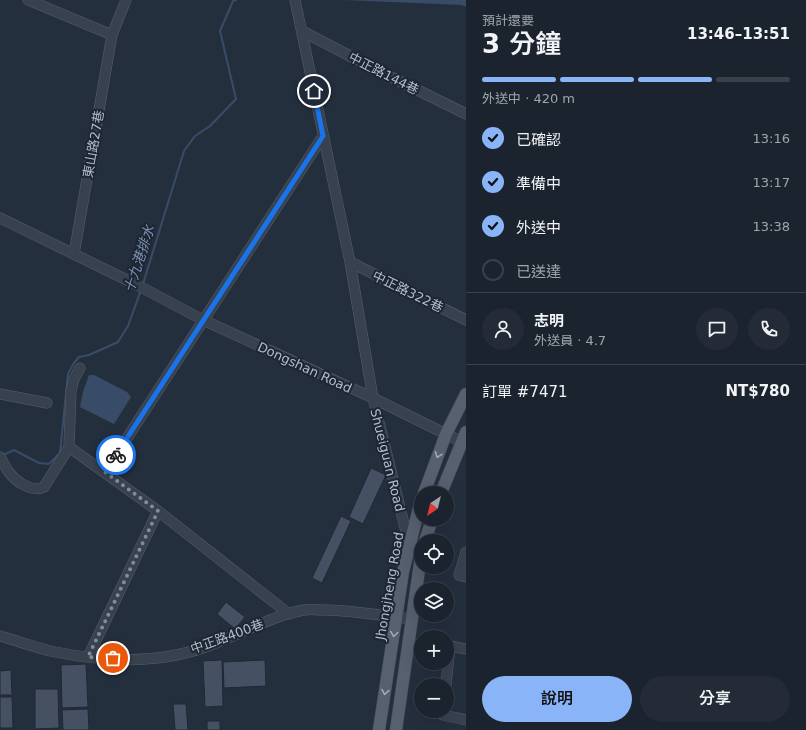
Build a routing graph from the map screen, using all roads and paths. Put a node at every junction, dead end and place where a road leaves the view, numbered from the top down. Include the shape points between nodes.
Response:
1 (28, 0) edge
2 (126, 0) edge
3 (296, 4) edge
4 (302, 31) junction
5 (112, 35) junction
6 (466, 114) edge
7 (323, 136) junction
8 (0, 218) edge
9 (74, 254) junction
10 (350, 262) junction
11 (203, 320) junction
12 (466, 320) edge
13 (80, 368) dead end
14 (0, 394) edge
15 (466, 394) edge
16 (373, 398) junction
17 (47, 403) dead end
18 (446, 434) junction
19 (464, 437) edge
20 (69, 447) junction
21 (1, 459) edge
22 (105, 472) junction
23 (427, 486) edge
24 (444, 486) edge
25 (158, 511) junction
26 (414, 526) edge
27 (409, 544) junction
28 (466, 552) edge
29 (418, 574) edge
30 (466, 577) edge
31 (289, 614) junction
32 (397, 617) junction
33 (412, 619) junction
34 (0, 636) edge
35 (466, 649) edge
36 (88, 657) junction
37 (447, 678) edge
38 (454, 717) edge
39 (466, 720) edge
40 (379, 730) edge
41 (396, 730) edge

1 - 5 street
2 - 5 street, 東山路27巷
3 - 4 street
4 - 6 street, 中正路144巷
4 - 7 street
5 - 9 street, 東山路27巷
7 - 10 street, Shueiguan Road
7 - 11 street
8 - 9 street
9 - 11 street, Dongshan Road
10 - 12 street, 中正路322巷
10 - 16 street, Shueiguan Road
11 - 16 street, Dongshan Road
11 - 22 street
13 - 20 street via 71,391
14 - 17 street
15 - 18 main road
16 - 18 street, Dongshan Road
16 - 27 street, Shueiguan Road
18 - 19 street, Dongshan Road
18 -> 23 main road
19 - 24 main road
20 - 21 street via 44,488 39,490 16,480
20 - 22 street, 中正路400巷
22 - 25 street, 中正路400巷
25 - 31 street, 中正路400巷
25 - 36 street
26 - 27 main road, Jhongjheng Road
27 - 32 main road, Jhongjheng Road
28 - 30 street via 459,575
29 - 33 main road, Jhongjheng Road
31 - 32 street, 中正路400巷 via 305,610 332,610
31 - 36 street, 中正路400巷 via 207,646 171,656 137,660
32 - 33 street, 中正路400巷
32 -> 40 main road, Jhongjheng Road
33 - 41 main road, Jhongjheng Road
34 - 36 street, 中正路400巷 via 55,652
35 - 37 street via 450,646
38 - 39 street

